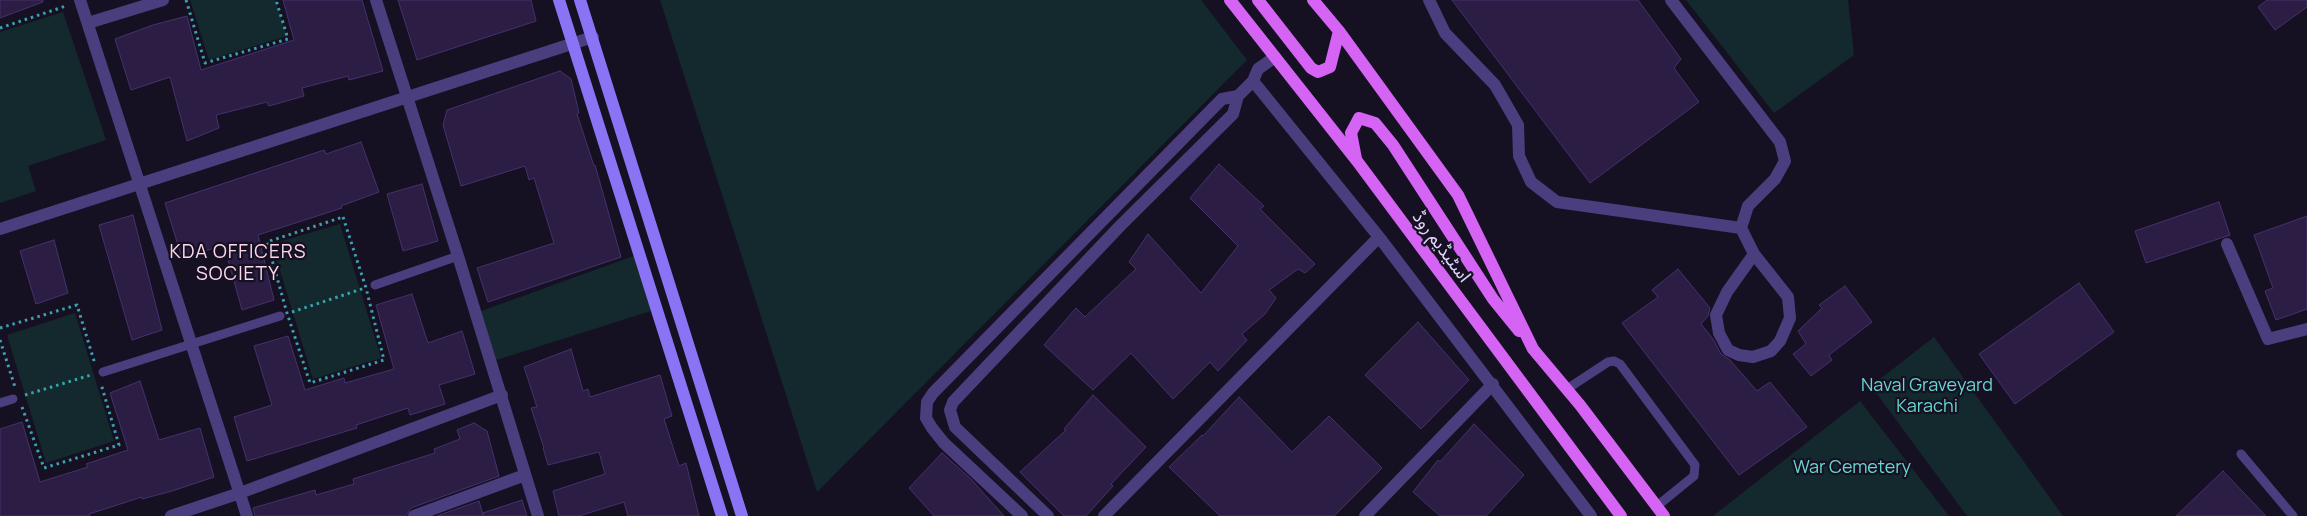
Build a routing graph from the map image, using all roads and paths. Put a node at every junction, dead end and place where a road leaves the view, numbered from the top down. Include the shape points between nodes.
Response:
1 (81, 0) edge
2 (163, 0) edge
3 (186, 0) edge
4 (276, 0) edge
5 (376, 0) edge
6 (559, 0) edge
7 (580, 0) edge
8 (1230, 0) edge
9 (1258, 0) edge
10 (1313, 0) edge
11 (1429, 0) edge
12 (1671, 0) edge
13 (88, 23) junction
14 (0, 28) edge
15 (1339, 31) junction
16 (593, 37) junction
17 (572, 43) junction
18 (1275, 57) junction
19 (1253, 81) junction
20 (1238, 96) junction
21 (407, 97) junction
22 (1357, 161) junction
23 (140, 183) junction
24 (0, 228) edge
25 (1741, 228) junction
26 (1379, 236) junction
27 (2227, 244) dead end
28 (1754, 254) junction
29 (458, 256) junction
30 (375, 285) joint
31 (366, 288) junction
32 (283, 315) junction
33 (0, 328) edge
34 (2307, 329) edge
35 (0, 340) edge
36 (192, 344) junction
37 (1533, 349) junction
38 (100, 373) junction
39 (1493, 384) junction
40 (1567, 390) junction
41 (502, 395) junction
42 (16, 398) junction
43 (0, 403) edge
44 (2241, 454) dead end
45 (525, 475) junction
46 (240, 493) junction
47 (1660, 511) edge
48 (171, 516) edge
49 (247, 516) edge
50 (414, 516) edge
51 (538, 516) edge
52 (722, 516) edge
53 (742, 516) edge
54 (1022, 516) edge
55 (1048, 516) edge
56 (1104, 516) edge
57 (1365, 516) edge
58 (1591, 516) edge
59 (1621, 516) edge
60 (2293, 516) edge

1 - 13 street
1 - 14 path
2 - 13 street
3 - 4 path via 205,63 288,39
5 - 21 street
6 - 17 street
7 - 16 street
8 - 18 main road, اسٹیڈیم روڈ
9 - 15 main road via 1310,68 1318,72 1330,68
10 - 15 main road, اسٹیڈیم روڈ
11 - 25 street via 1445,33 1495,85 1518,125 1519,156 1531,182 1557,202
12 - 25 street via 1780,142 1785,161 1775,179 1748,206
13 - 23 street
15 - 37 main road, اسٹیڈیم روڈ via 1458,195
16 - 17 street
16 - 53 street
17 - 21 street
17 - 52 street
18 - 19 street via 1258,69
18 - 22 main road, اسٹیڈیم روڈ
19 - 20 street
19 - 26 street
20 - 54 street via 1222,99 932,393 927,402 926,418 944,443
20 - 55 street via 1233,114 1120,226 953,402 950,410 955,427
21 - 23 street
21 - 29 street
22 - 37 main road via 1351,133 1359,118 1375,123 1393,145 1493,299
22 - 59 main road, اسٹیڈیم روڈ
23 - 24 street
23 - 36 street
25 - 28 street
26 - 39 street
26 - 56 street
27 - 34 street via 2268,339
28 - 28 street via 1727,292 1716,315 1719,333 1728,350 1753,357 1770,351 1780,341 1790,318 1788,297
29 - 30 lane
29 - 41 street
30 - 31 path
31 - 32 path
31 - 32 path via 384,360 310,383
31 - 32 path via 344,217 267,242
32 - 36 lane
33 - 38 path via 77,305
35 - 42 path
36 - 38 lane
36 - 46 street
37 - 40 main road, اسٹیڈیم روڈ
38 - 42 path
38 - 42 path via 119,445 44,468
39 - 57 street
39 - 58 street
40 - 47 main road, اسٹیڈیم روڈ
40 - 47 lane via 1608,362 1620,364 1695,465 1694,476
41 - 45 street
41 - 46 street
42 - 43 lane
44 - 60 lane
45 - 50 street
45 - 51 street
46 - 48 street
46 - 49 street

